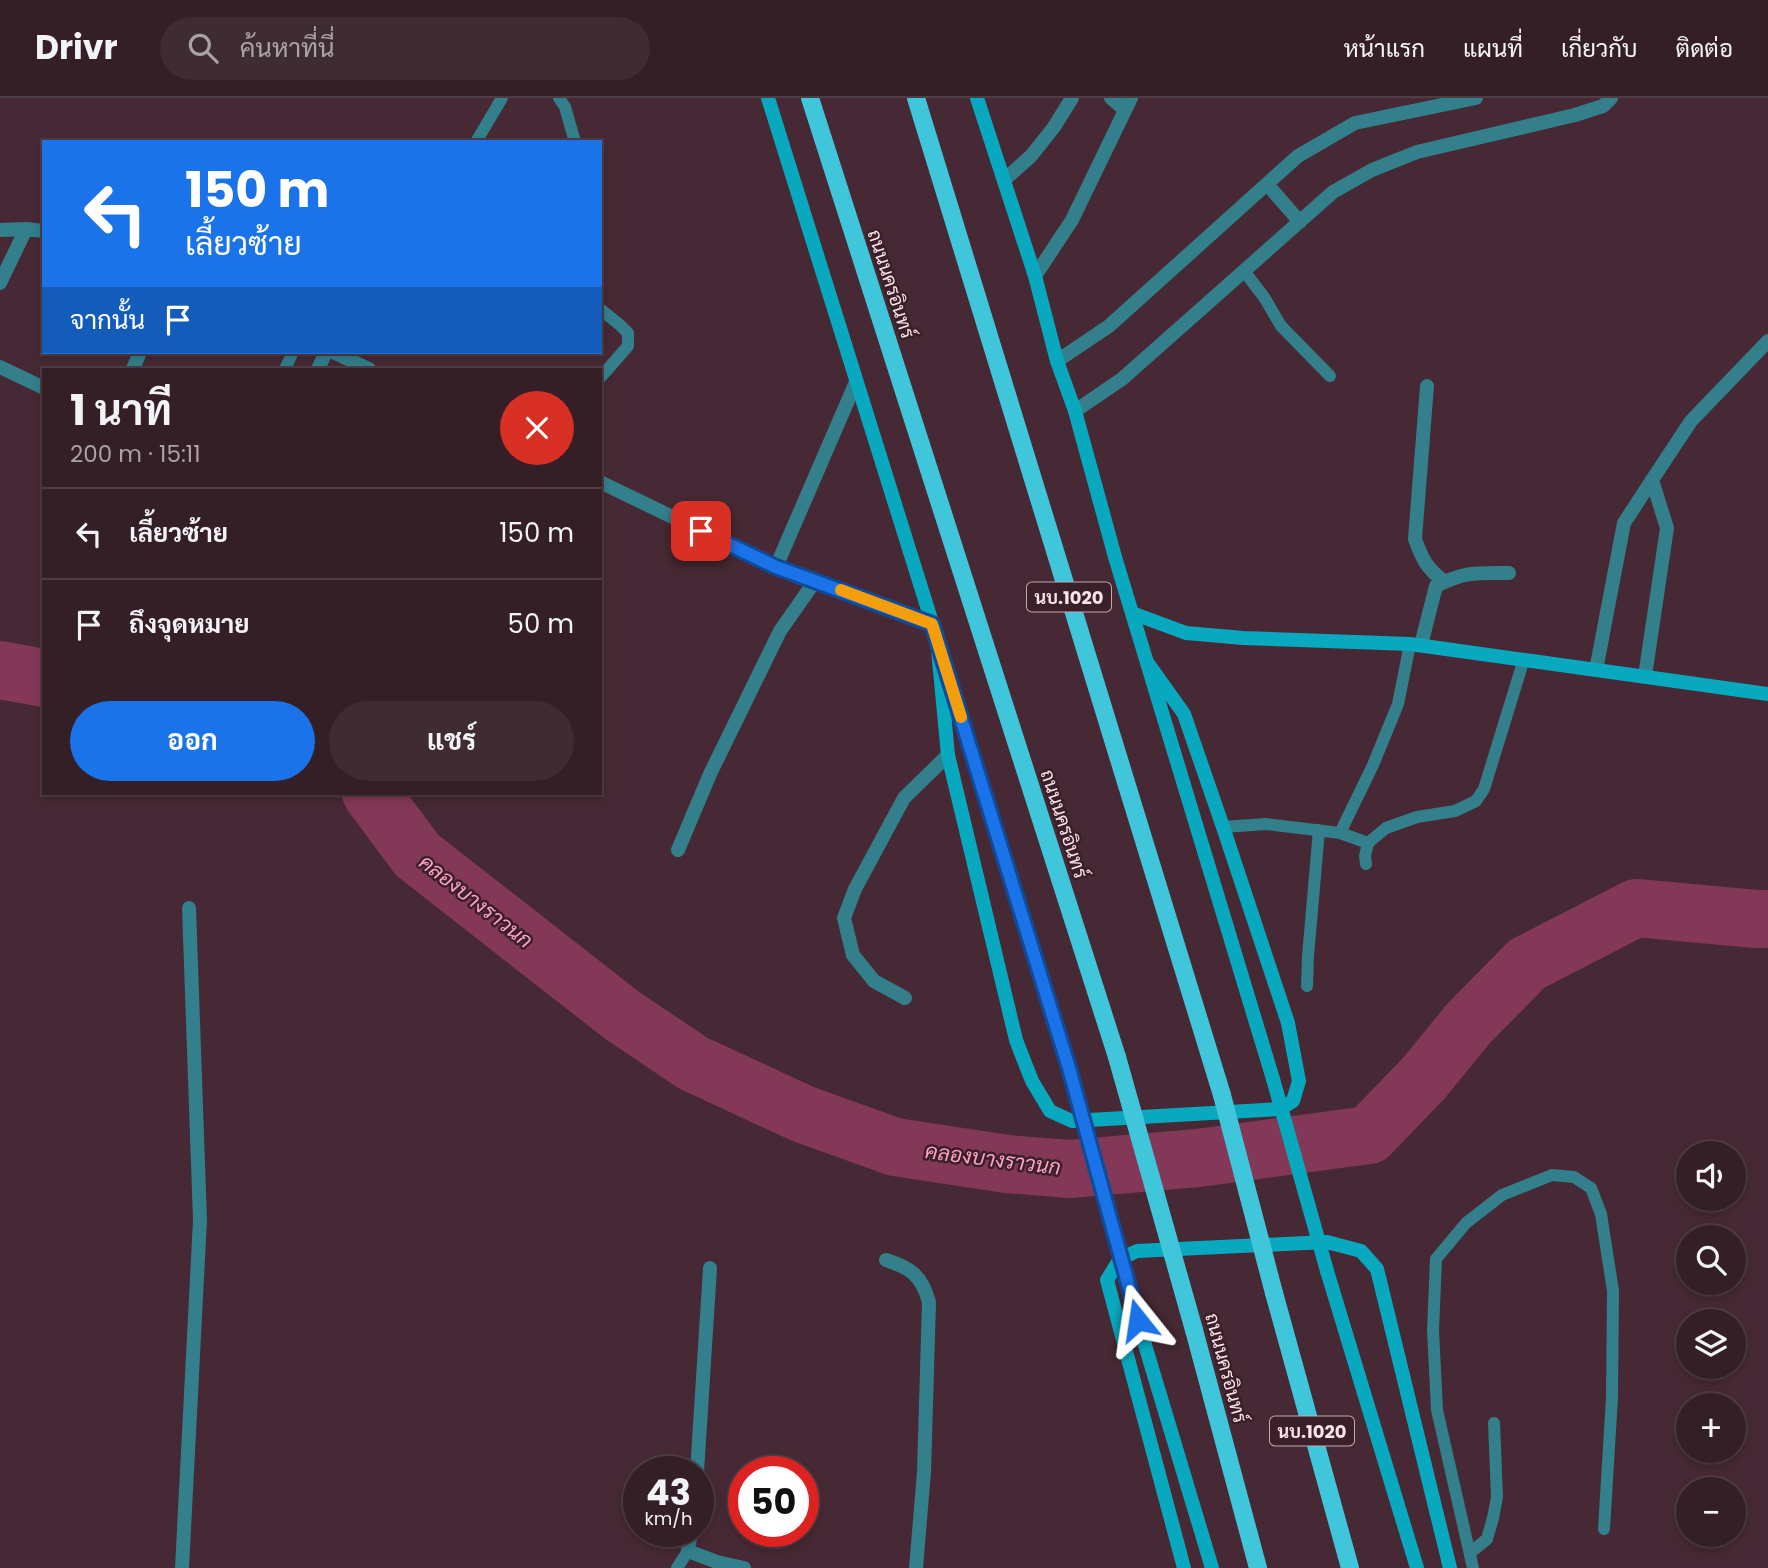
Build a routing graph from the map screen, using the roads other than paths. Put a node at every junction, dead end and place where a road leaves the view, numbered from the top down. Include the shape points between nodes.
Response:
1 (502, 98) edge
2 (559, 98) edge
3 (768, 98) edge
4 (810, 98) edge
5 (916, 98) edge
6 (977, 98) edge
7 (1072, 98) edge
8 (1111, 98) edge
9 (1476, 98) edge
10 (1611, 98) edge
11 (1128, 104) edge
12 (478, 140) edge
13 (574, 140) edge
14 (1004, 180) junction
15 (1268, 184) junction
16 (1300, 222) junction
17 (26, 229) junction
18 (0, 230) edge
19 (42, 231) edge
20 (1244, 271) junction
21 (1035, 276) junction
22 (0, 282) edge
23 (602, 310) edge
24 (1768, 341) edge
25 (350, 356) edge
26 (1057, 361) junction
27 (0, 367) edge
28 (368, 368) edge
29 (602, 376) edge
30 (1331, 376) dead end
31 (856, 382) junction
32 (1427, 386) dead end
33 (42, 387) edge
34 (1075, 411) junction
35 (1652, 480) junction
36 (602, 483) edge
37 (776, 567) junction
38 (1509, 573) dead end
39 (816, 581) junction
40 (1445, 582) junction
41 (1132, 613) junction
42 (932, 624) junction
43 (937, 639) junction
44 (1415, 645) junction
45 (1524, 659) junction
46 (1147, 662) junction
47 (1596, 670) junction
48 (1645, 676) junction
49 (1768, 694) edge
50 (948, 755) junction
51 (1223, 827) junction
52 (1319, 830) junction
53 (1340, 833) junction
54 (1368, 843) junction
55 (678, 850) dead end
56 (1366, 864) dead end
57 (189, 908) dead end
58 (1307, 986) dead end
59 (905, 998) dead end
60 (886, 1260) dead end
61 (710, 1268) dead end
62 (1494, 1423) dead end
63 (698, 1456) edge
64 (1604, 1529) dead end
65 (689, 1547) edge
66 (688, 1551) junction
67 (1470, 1553) junction
68 (183, 1568) edge
69 (677, 1568) edge
70 (744, 1568) edge
71 (916, 1568) edge
72 (1184, 1568) edge
73 (1212, 1568) edge
74 (1258, 1568) edge
75 (1350, 1568) edge
76 (1417, 1568) edge
77 (1450, 1568) edge
78 (1474, 1568) edge

1 - 12 lane
2 - 13 lane
3 - 31 main road
4 - 74 main road, ถนนนครอินทร์, bridge via 1117,1057
5 - 75 main road, นบ.1020, bridge via 1222,1095
6 - 14 main road, นบ.1020
7 - 14 street via 1031,156
8 - 11 street
9 - 15 street via 1355,123 1298,156
10 - 16 street via 1603,106 1575,115 1406,156 1333,192
11 - 21 street via 1072,220
14 - 21 main road, นบ.1020
15 - 16 street
15 - 26 street via 1109,326
16 - 20 street
17 - 18 street
17 - 19 street
17 - 22 street
20 - 30 lane via 1281,326
20 - 34 street via 1122,379
21 - 26 main road, นบ.1020
23 - 29 lane via 628,333 628,346
24 - 35 street via 1691,421
25 - 28 street
26 - 34 main road, นบ.1020
27 - 33 street
31 - 37 street
31 - 42 main road
32 - 40 street via 1415,539 1431,572
34 - 41 main road, นบ.1020
35 - 47 street via 1624,523
35 - 48 street via 1667,528
36 - 37 street
37 - 39 street
38 - 40 street via 1470,573
39 - 42 street
39 - 55 street via 780,631
40 - 44 street via 1436,586
41 - 44 main road via 1186,633
41 - 46 main road, นบ.1020
42 - 43 main road
43 - 50 main road
43 - 73 main road, bridge via 1069,1068
44 - 45 main road
44 - 53 lane via 1398,705
45 - 47 main road
45 - 54 lane via 1484,789 1476,801 1455,811 1386,828
46 - 51 main road via 1184,714
46 - 76 main road, นบ.1020, bridge
47 - 48 main road
48 - 49 main road
50 - 51 main road via 1016,1040 1050,1111 1072,1121 1280,1109 1293,1101 1299,1081 1288,1023
50 - 59 street via 904,798 844,918 853,956 874,981
51 - 52 lane via 1266,824
52 - 53 lane
52 - 58 lane
53 - 54 lane
54 - 56 lane
57 - 68 street via 200,1220
60 - 71 street via 914,1273 929,1302
61 - 63 street
62 - 67 lane via 1497,1497 1487,1539
64 - 67 lane via 1613,1291 1601,1214 1591,1188 1574,1177 1552,1175 1502,1195 1466,1223 1436,1259 1437,1410
65 - 66 street
66 - 69 lane
66 - 70 street
67 - 78 lane
72 - 77 main road via 1107,1280 1120,1259 1137,1251 1327,1242 1361,1251 1377,1269

